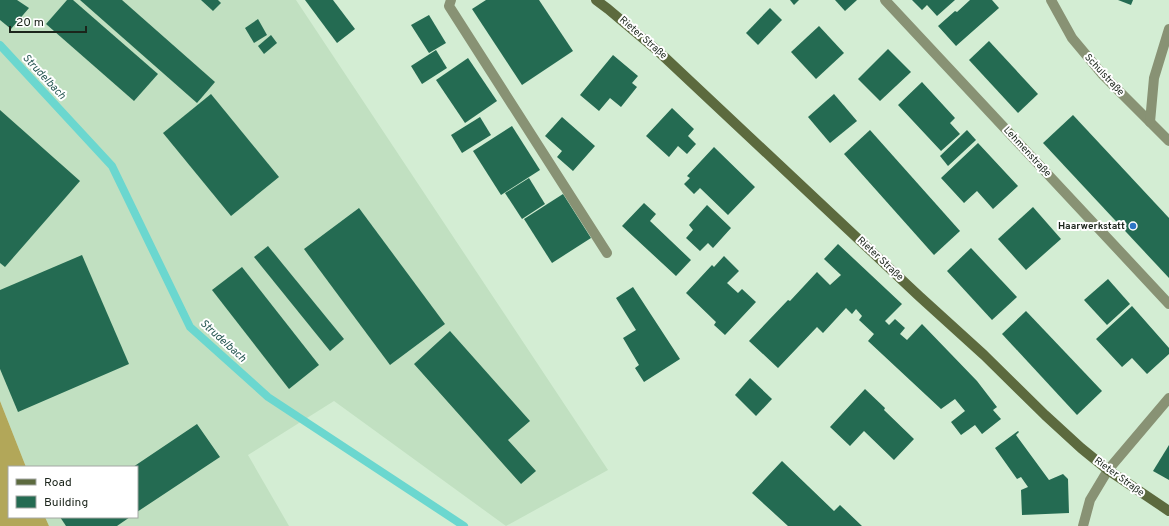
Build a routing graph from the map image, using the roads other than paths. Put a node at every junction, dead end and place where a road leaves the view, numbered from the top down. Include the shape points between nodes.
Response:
1 (451, 0) edge
2 (596, 0) edge
3 (885, 0) edge
4 (1051, 0) edge
5 (1169, 29) edge
6 (1150, 122) junction
7 (1169, 141) edge
8 (607, 253) dead end
9 (1169, 304) edge
10 (1169, 398) edge
11 (1108, 470) junction
12 (1169, 511) edge
13 (1083, 526) edge

1 - 8 street via 449,6
2 - 11 street, Rieter Straße via 659,52 984,355 1045,416
3 - 9 street, Lehmenstraße
4 - 6 street, Schulstraße via 1072,38 1103,75
5 - 6 street via 1154,78
6 - 7 street, Schulstraße
10 - 11 street
11 - 12 street, Rieter Straße
11 - 13 street via 1090,500

